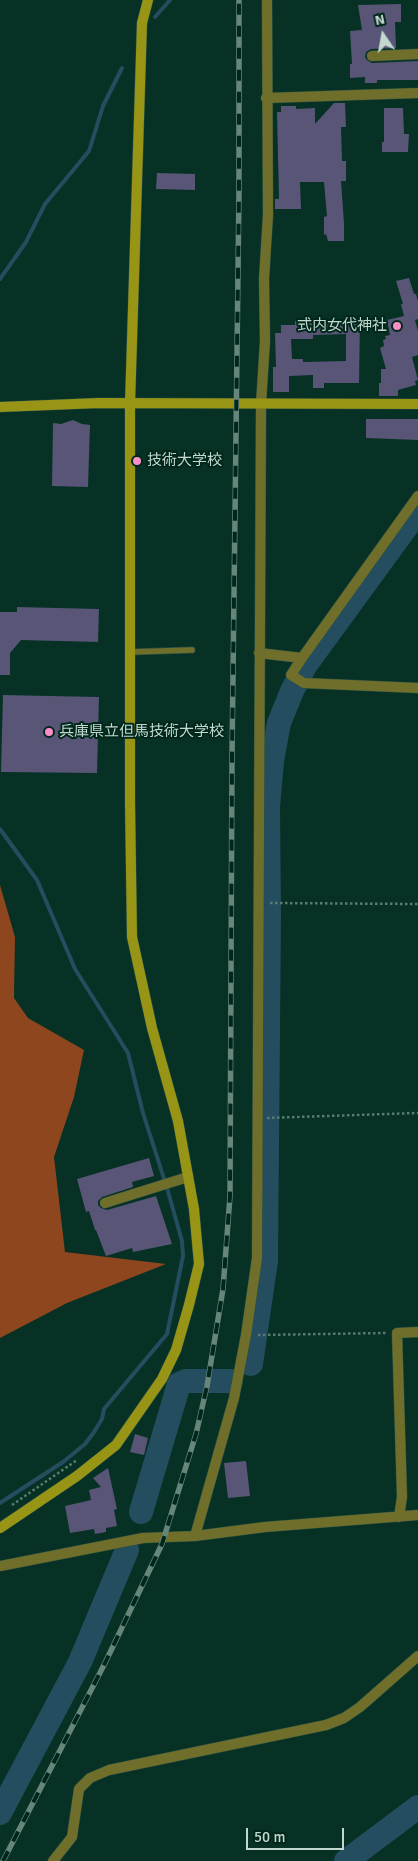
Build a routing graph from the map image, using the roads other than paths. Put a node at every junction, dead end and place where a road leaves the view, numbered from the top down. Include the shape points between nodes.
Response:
1 (148, 0) edge
2 (267, 0) edge
3 (418, 54) edge
4 (372, 56) dead end
5 (418, 92) edge
6 (266, 98) junction
7 (130, 404) junction
8 (261, 404) junction
9 (418, 404) edge
10 (0, 407) edge
11 (418, 496) edge
12 (192, 650) dead end
13 (130, 652) junction
14 (259, 653) junction
15 (302, 658) junction
16 (418, 688) edge
17 (188, 1177) junction
18 (105, 1203) dead end
19 (418, 1332) edge
20 (418, 1515) edge
21 (399, 1517) junction
22 (0, 1528) edge
23 (196, 1536) junction
24 (0, 1566) edge
25 (418, 1656) edge
26 (54, 1861) edge

1 - 7 street via 142,23
2 - 6 street
3 - 4 street
5 - 6 street
6 - 8 street via 268,215
7 - 8 street
7 - 10 street
7 - 13 street
8 - 9 street
8 - 14 street
11 - 15 street
12 - 13 lane
13 - 17 street via 132,938 152,1028 178,1121
14 - 15 street
14 - 23 street via 257,1258 234,1398
15 - 16 street via 292,676 304,683
17 - 18 street
17 - 22 street via 199,1264 176,1350 162,1379 116,1445 77,1476
19 - 21 street via 397,1333 402,1497
20 - 21 street
21 - 23 street
23 - 24 street via 143,1538
25 - 26 street via 360,1707 326,1725 109,1770 90,1778 79,1789 72,1837

